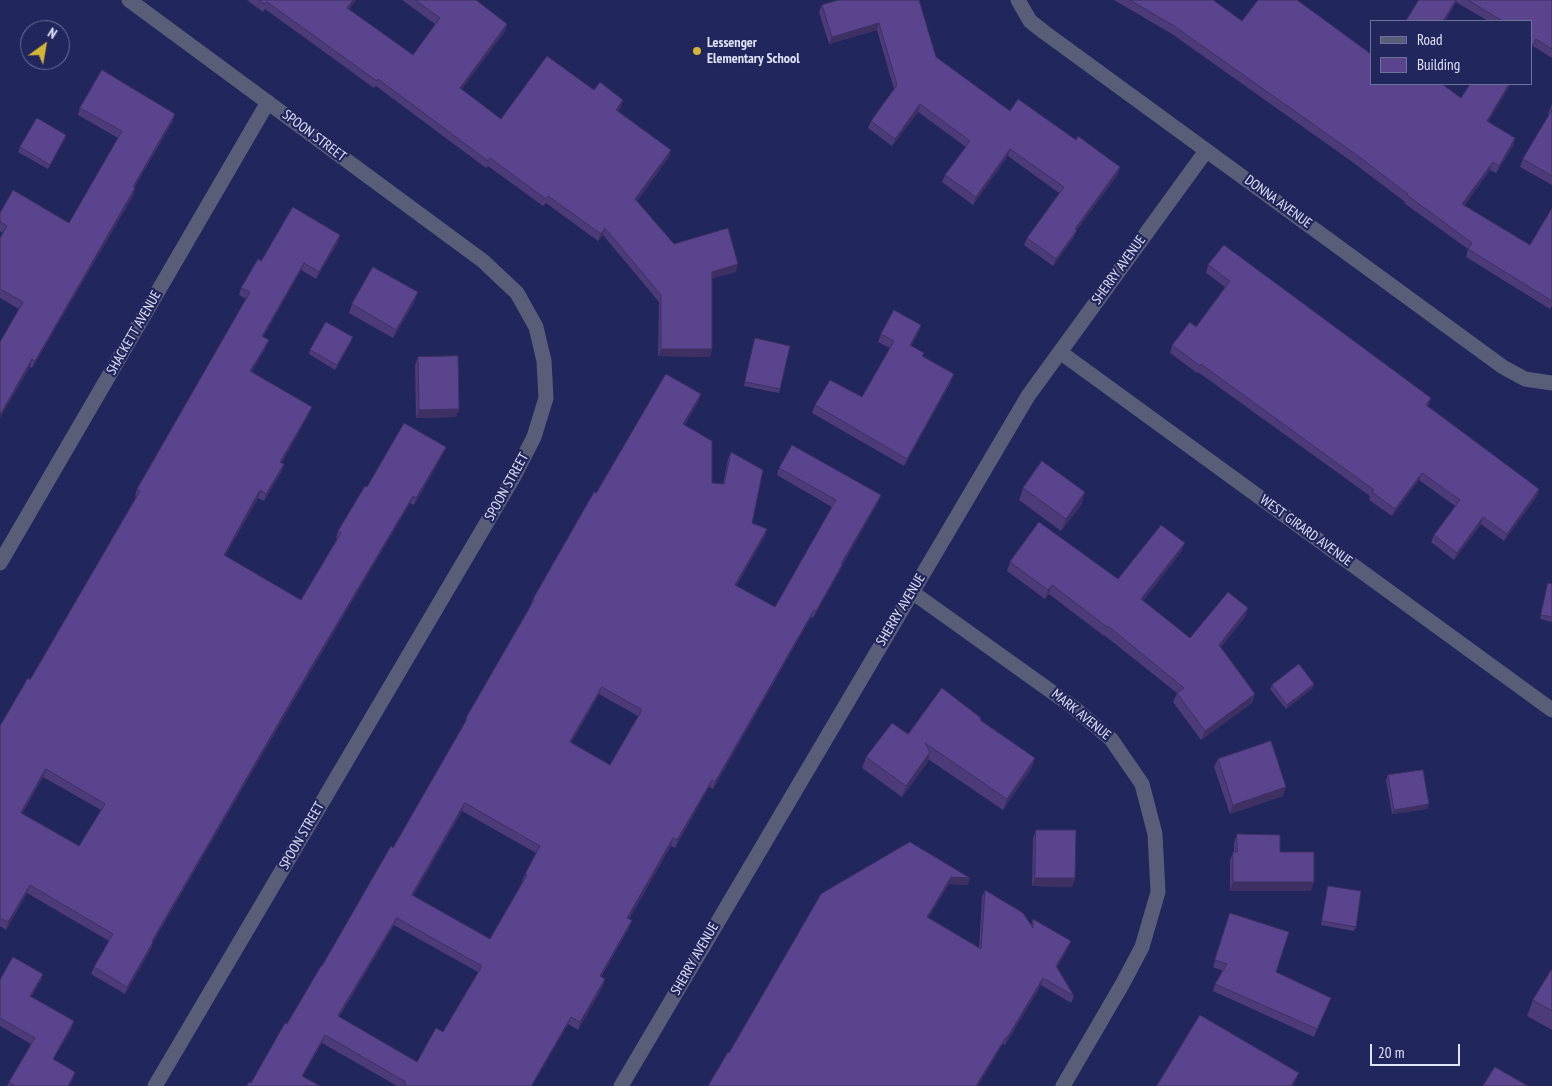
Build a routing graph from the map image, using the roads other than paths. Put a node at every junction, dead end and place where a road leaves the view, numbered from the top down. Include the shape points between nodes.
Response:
1 (129, 0) edge
2 (1018, 0) edge
3 (268, 102) junction
4 (1206, 151) junction
5 (1060, 352) junction
6 (1552, 383) edge
7 (0, 563) edge
8 (912, 592) junction
9 (1552, 710) edge
10 (155, 1086) edge
11 (621, 1086) edge
12 (1063, 1086) edge

1 - 3 street, SPOON STREET
2 - 4 street, DONNA AVENUE via 1030,21
3 - 7 street, SHACKETT AVENUE
3 - 10 street, SPOON STREET via 483,262 517,293 536,327 544,361 546,398 534,437 513,478
4 - 5 street, SHERRY AVENUE
4 - 6 street, DONNA AVENUE via 1503,367 1525,380
5 - 8 street, SHERRY AVENUE via 1028,396
5 - 9 street, WEST GIRARD AVENUE
8 - 11 street, SHERRY AVENUE
8 - 12 street, MARK AVENUE via 1073,706 1111,739 1142,784 1155,834 1158,892 1142,947

